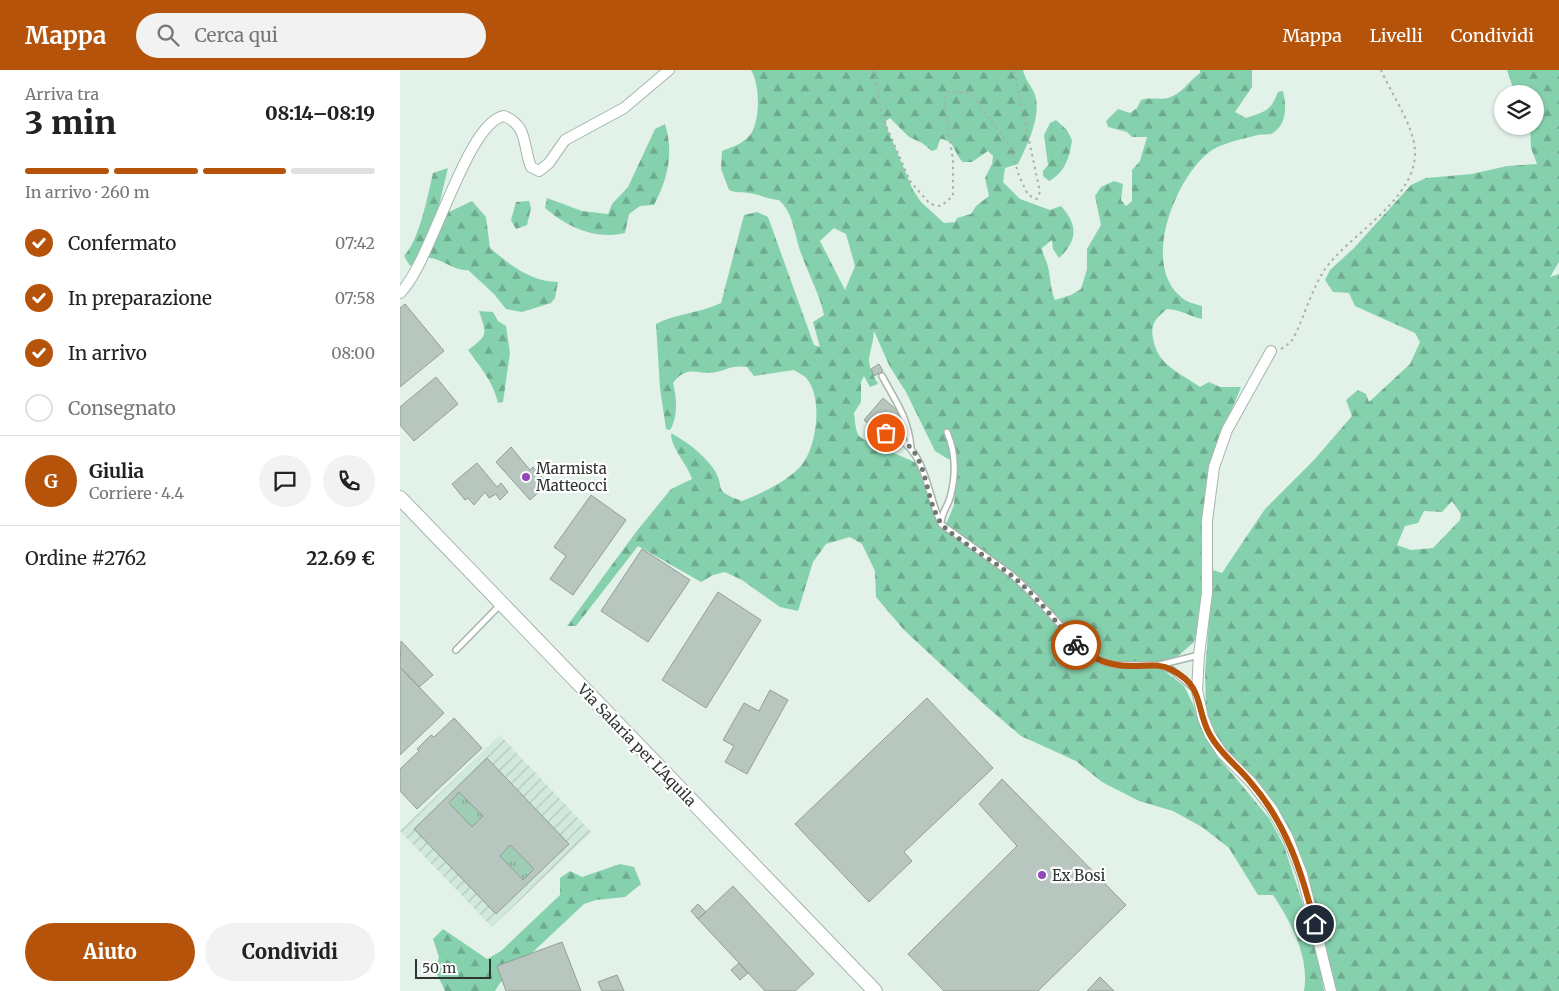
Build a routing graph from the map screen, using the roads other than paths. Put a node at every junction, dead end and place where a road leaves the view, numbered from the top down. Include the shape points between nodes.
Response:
1 (669, 70) edge
2 (400, 293) edge
3 (1271, 351) road end
4 (882, 376) dead end
5 (947, 432) dead end
6 (886, 433) dead end
7 (912, 447) junction
8 (400, 498) edge
9 (941, 524) junction
10 (502, 603) junction
11 (456, 650) dead end
12 (1199, 655) junction
13 (1159, 665) junction
14 (1197, 690) junction
15 (875, 991) edge
16 (1330, 991) edge

1 - 2 street via 624,108 565,140 549,163 539,171 531,167 525,139 517,124 504,116 493,121 476,144 446,200 418,269
3 - 12 street via 1227,430 1214,467 1207,521 1207,593
4 - 7 lane via 904,412
5 - 9 lane via 955,468 950,500 941,515
6 - 7 lane via 897,436
7 - 9 lane via 926,477
8 - 10 main road, Via Salaria per L'Aquila
9 - 13 lane via 1012,575 1086,654 1115,665
10 - 11 lane
10 - 15 main road, Via Salaria per L'Aquila
12 - 13 lane
12 - 14 street
13 - 14 lane via 1172,670
14 - 16 street via 1202,718 1210,735 1272,809 1288,838 1302,874

